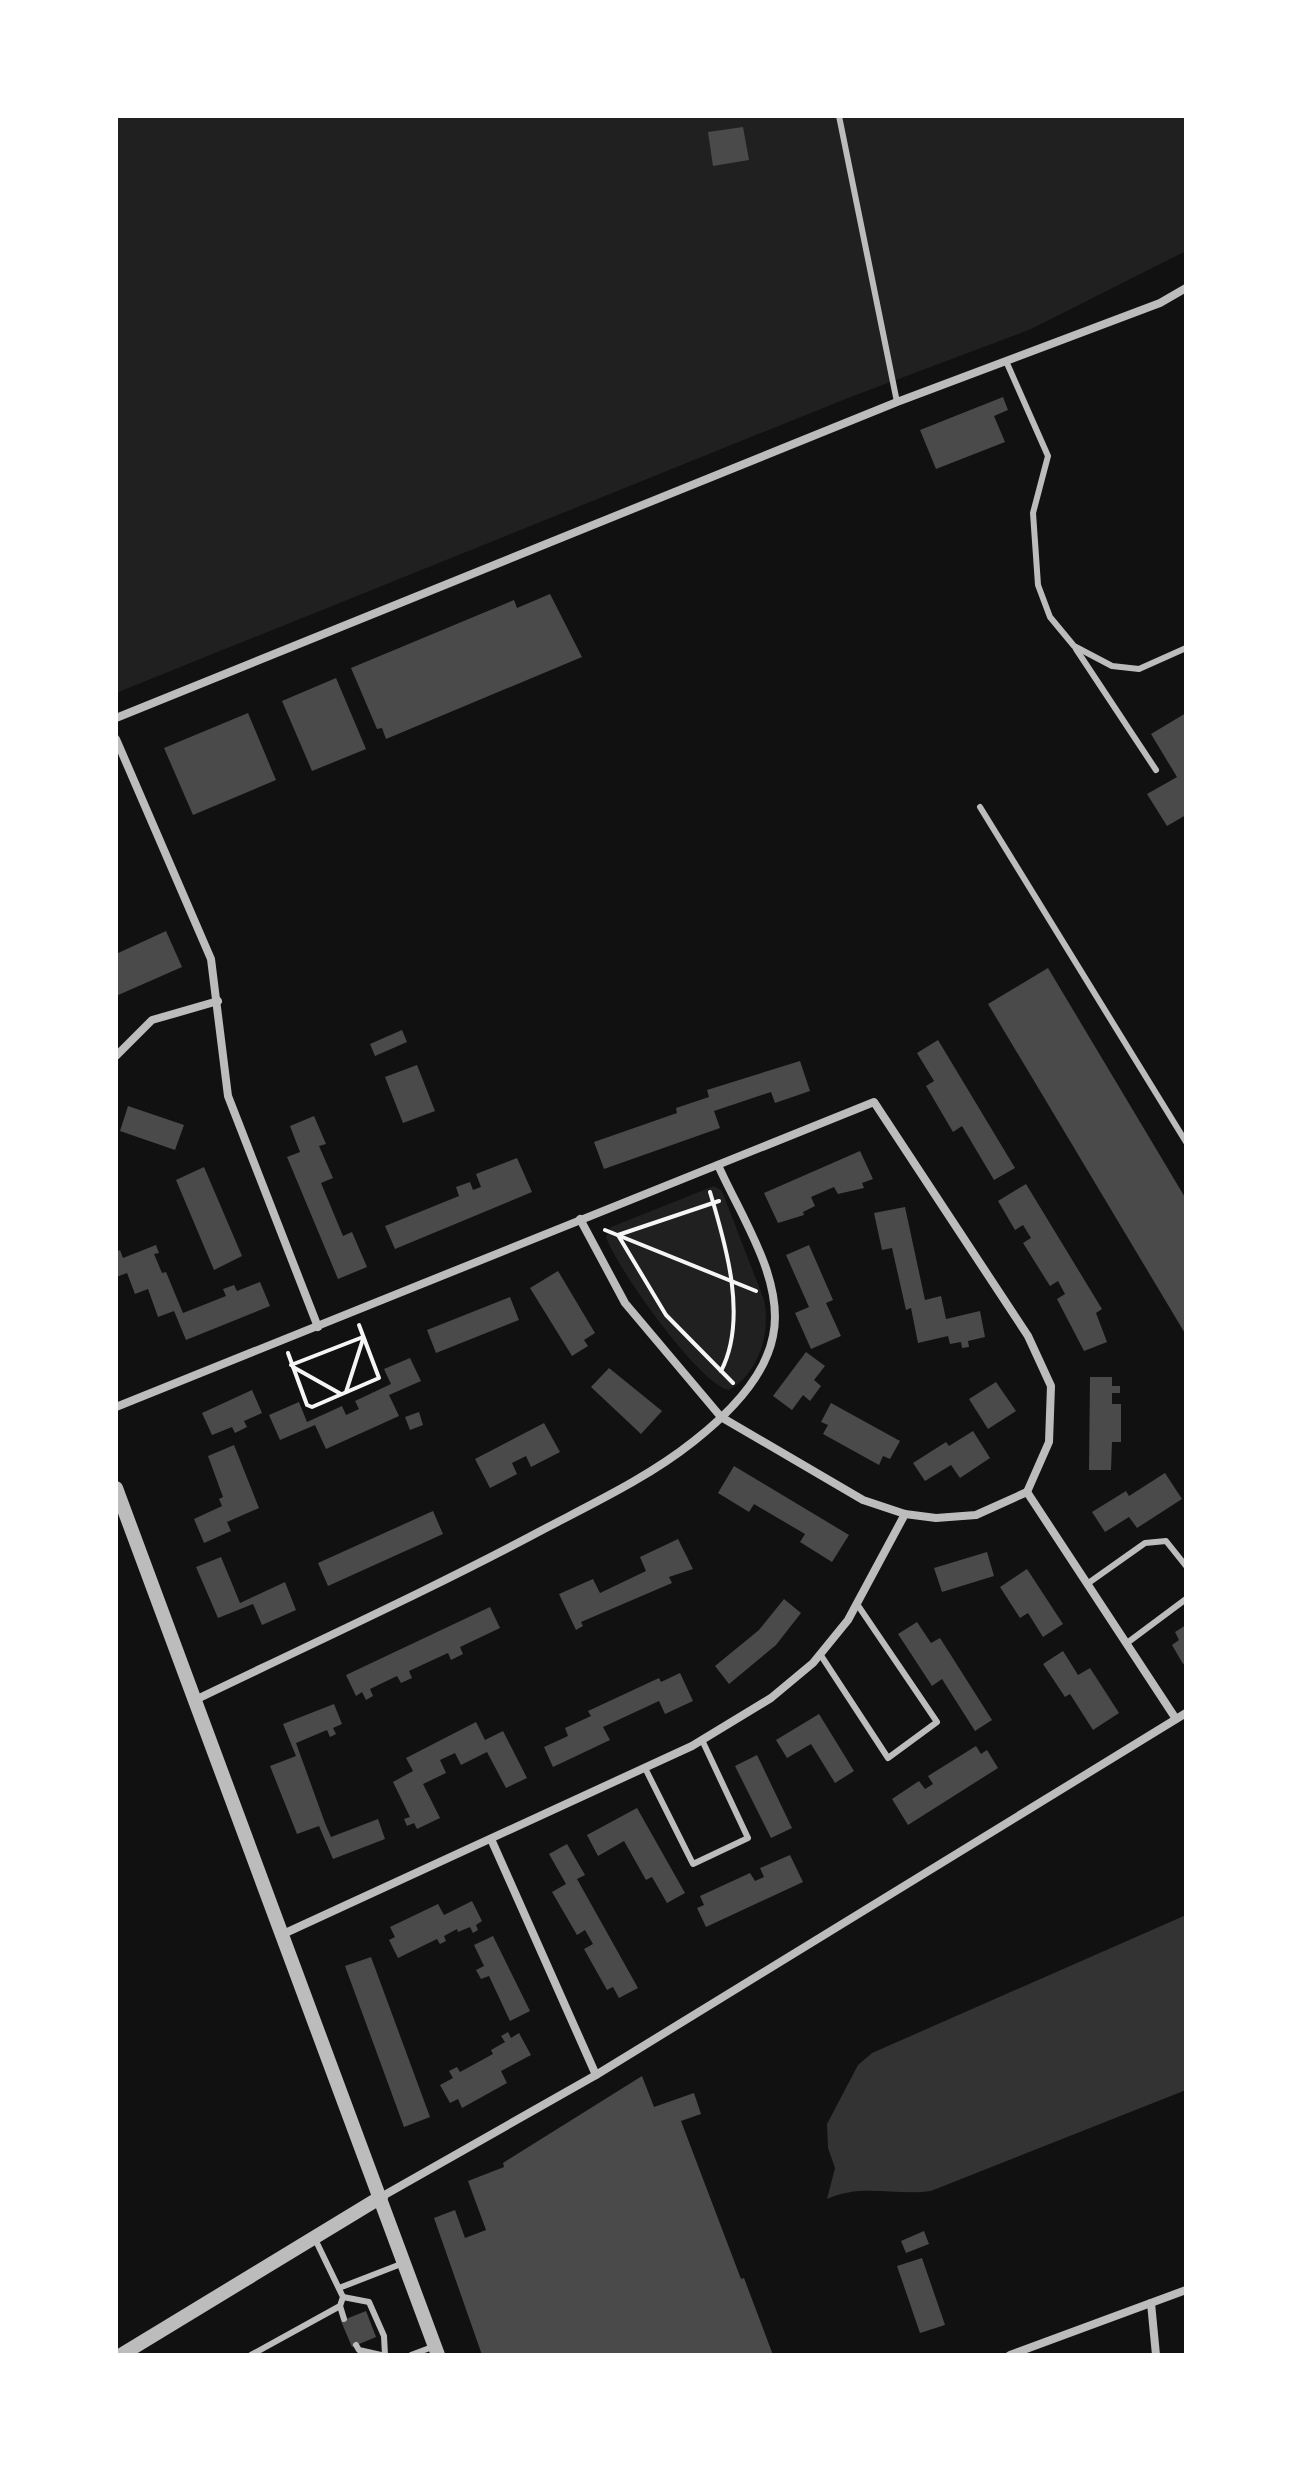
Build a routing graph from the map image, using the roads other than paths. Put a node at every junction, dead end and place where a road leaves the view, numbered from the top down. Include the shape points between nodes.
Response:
1 (839, 116) edge
2 (1186, 288) edge
3 (1006, 361) junction
4 (897, 402) junction
5 (1074, 646) junction
6 (1186, 648) edge
7 (116, 718) edge
8 (116, 739) edge
9 (1156, 770) dead end
10 (980, 807) dead end
11 (218, 1001) junction
12 (116, 1056) edge
13 (1186, 1142) edge
14 (718, 1165) junction
15 (580, 1219) junction
16 (318, 1327) junction
17 (116, 1407) edge
18 (721, 1417) junction
19 (116, 1488) edge
20 (1027, 1492) junction
21 (905, 1514) junction
22 (121, 1518) edge
23 (1186, 1566) edge
24 (1087, 1584) junction
25 (1186, 1599) edge
26 (857, 1604) junction
27 (1127, 1643) junction
28 (820, 1654) junction
29 (193, 1701) junction
30 (1186, 1713) edge
31 (1176, 1719) junction
32 (702, 1740) junction
33 (645, 1768) junction
34 (491, 1839) junction
35 (281, 1935) junction
36 (596, 2075) junction
37 (381, 2197) junction
38 (315, 2239) junction
39 (405, 2262) junction
40 (339, 2288) junction
41 (1186, 2290) edge
42 (343, 2297) junction
43 (1151, 2303) junction
44 (340, 2306) junction
45 (344, 2319) dead end
46 (356, 2345) dead end
47 (436, 2350) edge
48 (1013, 2354) edge
49 (121, 2355) edge
50 (252, 2355) edge
51 (383, 2355) edge
52 (411, 2355) edge
53 (1027, 2355) edge
54 (1156, 2355) edge

1 - 4 lane
2 - 3 street via 1160,303
3 - 4 street
3 - 5 lane via 1048,456 1033,513 1038,585 1050,617
4 - 7 street
5 - 6 lane via 1112,666 1139,669
5 - 9 lane
8 - 11 street via 211,959
10 - 13 lane
11 - 12 street via 152,1020
11 - 16 street via 228,1096
14 - 15 street
14 - 18 street via 764,1268 775,1316 770,1351
14 - 20 street via 874,1102 1028,1336 1051,1386 1049,1442
15 - 16 street
15 - 18 street via 625,1303
16 - 17 street
18 - 21 street via 863,1500
18 - 29 street via 655,1469 605,1497
19 - 22 street
20 - 21 street via 976,1515
20 - 24 street
21 - 26 street
22 - 29 street
23 - 24 lane via 1166,1541 1145,1543
24 - 27 street
25 - 27 lane
26 - 28 street
26 - 28 lane via 937,1722 888,1758
27 - 31 street
28 - 32 street via 771,1698
29 - 35 street
30 - 31 street
31 - 36 street
32 - 33 street
32 - 33 lane via 748,1838 693,1864
33 - 34 street
34 - 35 street
34 - 36 street
35 - 37 street
36 - 37 street
37 - 38 street
37 - 39 street
38 - 40 lane
38 - 49 street
39 - 40 lane
39 - 47 street
40 - 42 lane
41 - 43 street
42 - 44 lane
42 - 51 lane via 369,2302 384,2336
43 - 48 street
43 - 54 street
44 - 45 lane
44 - 50 lane
46 - 51 lane
47 - 52 lane
48 - 53 street

